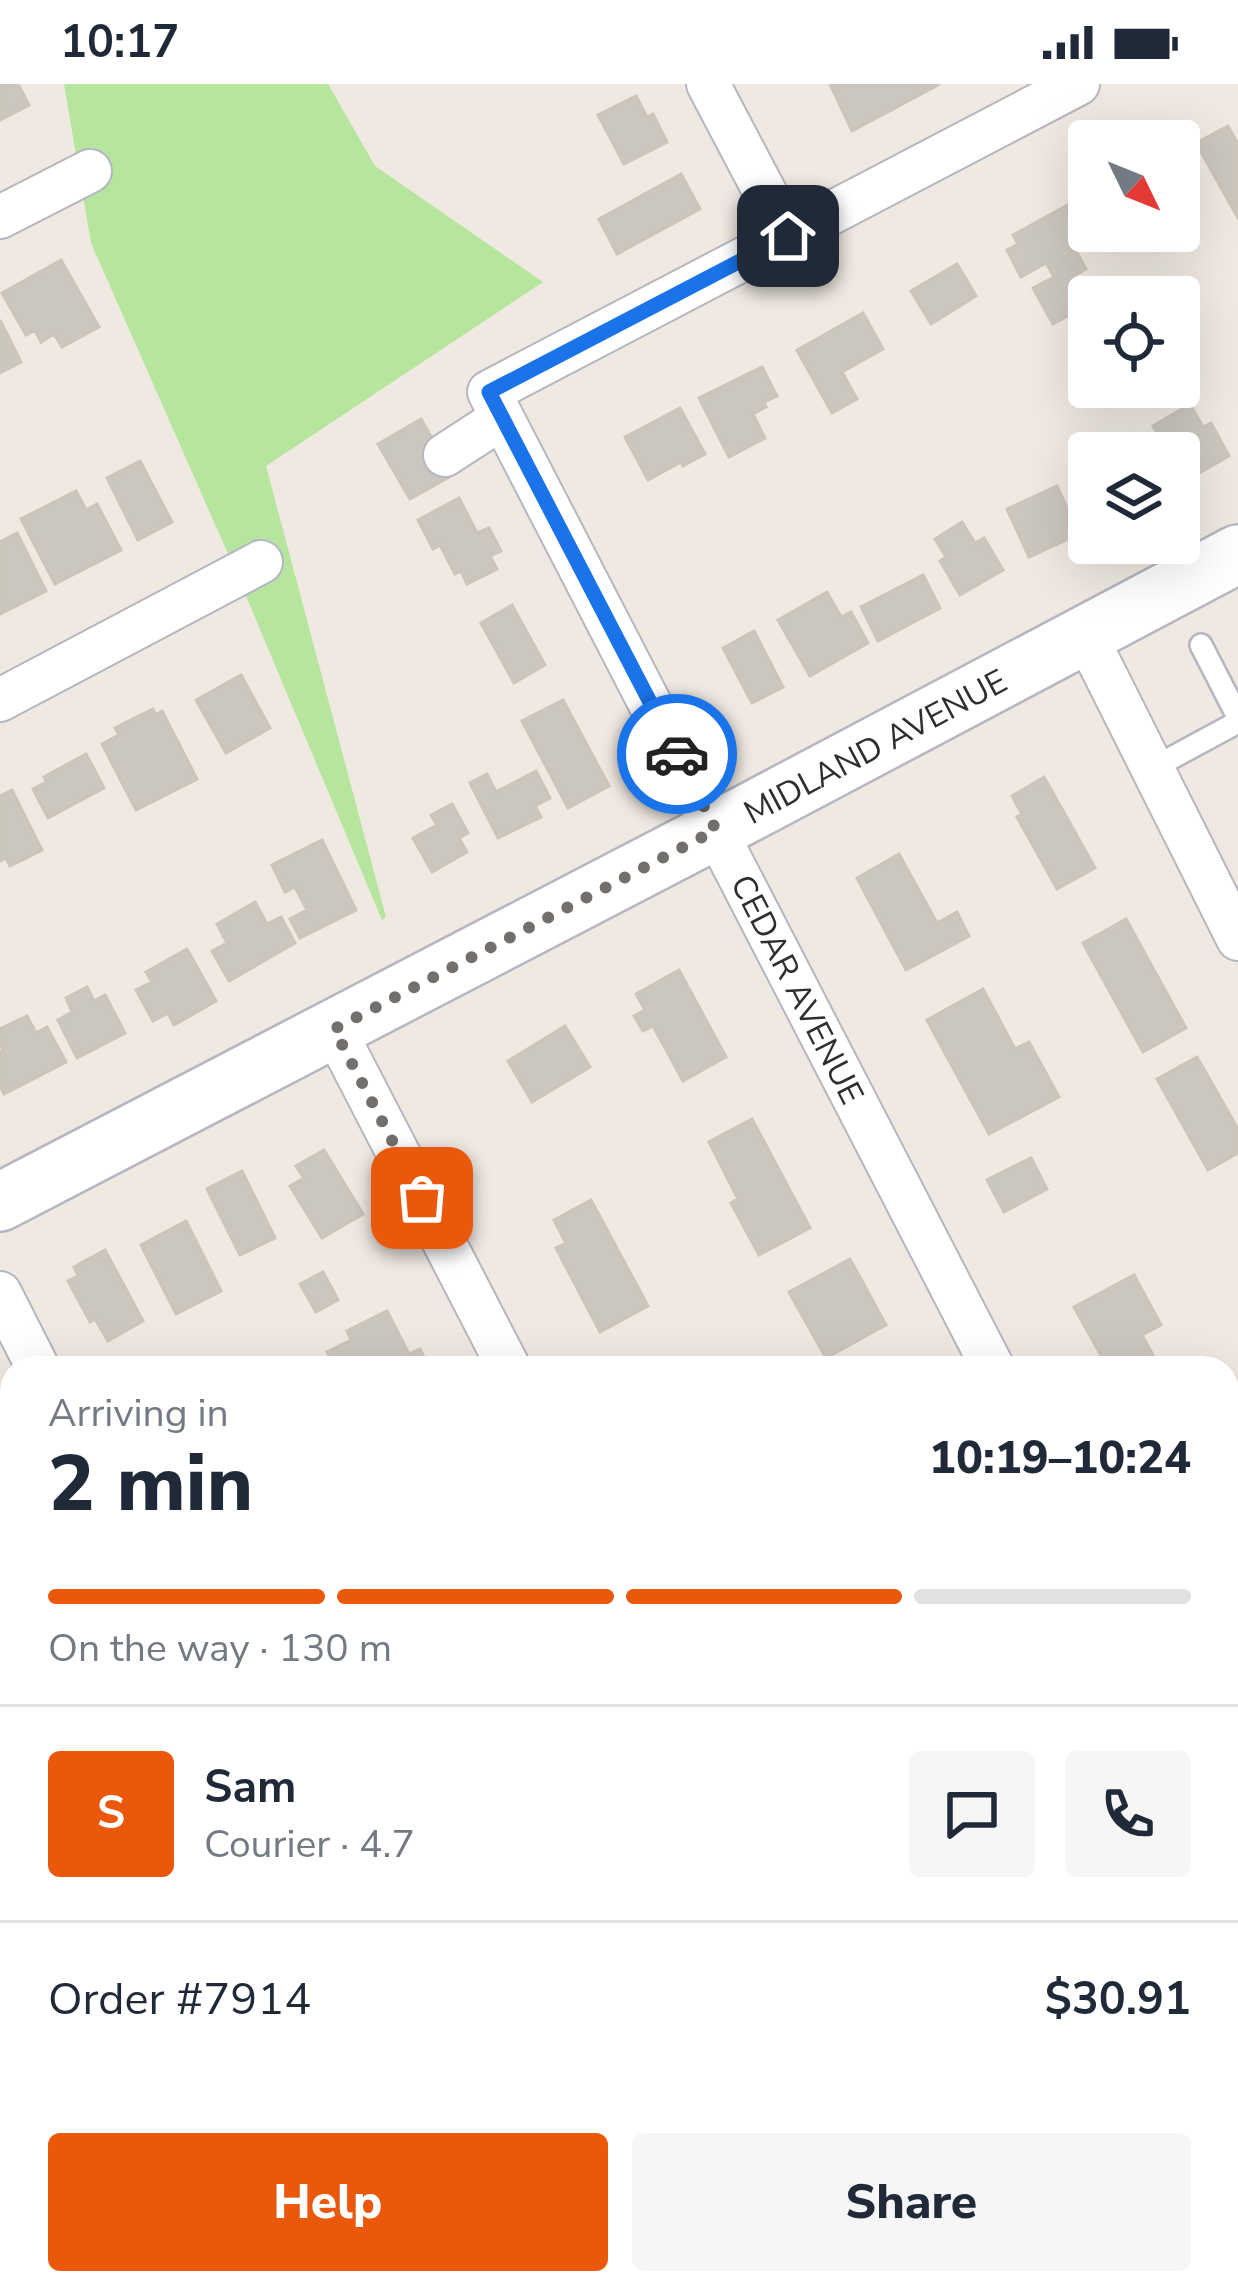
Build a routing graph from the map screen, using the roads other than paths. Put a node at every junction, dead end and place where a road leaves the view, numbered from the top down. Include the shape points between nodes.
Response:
1 (708, 84) edge
2 (1078, 84) edge
3 (89, 171) dead end
4 (0, 217) edge
5 (788, 236) junction
6 (502, 418) junction
7 (445, 455) dead end
8 (1238, 554) edge
9 (261, 562) dead end
10 (1086, 636) junction
11 (1201, 645) dead end
12 (0, 700) edge
13 (1238, 720) edge
14 (1153, 768) junction
15 (716, 830) junction
16 (1238, 939) edge
17 (334, 1029) junction
18 (0, 1202) edge
19 (0, 1293) edge
20 (32, 1356) edge
21 (503, 1356) edge
22 (987, 1356) edge

1 - 5 street
2 - 5 street
3 - 4 street
5 - 6 street via 489,392
6 - 7 street
6 - 15 street, CEDAR AVENUE
8 - 10 street, MIDLAND AVENUE
9 - 12 street
10 - 14 street
10 - 15 street, MIDLAND AVENUE
11 - 13 lane
13 - 14 lane
14 - 16 street
15 - 17 street, MIDLAND AVENUE
15 - 22 street, CEDAR AVENUE
17 - 18 street, MIDLAND AVENUE
17 - 21 street
19 - 20 street

